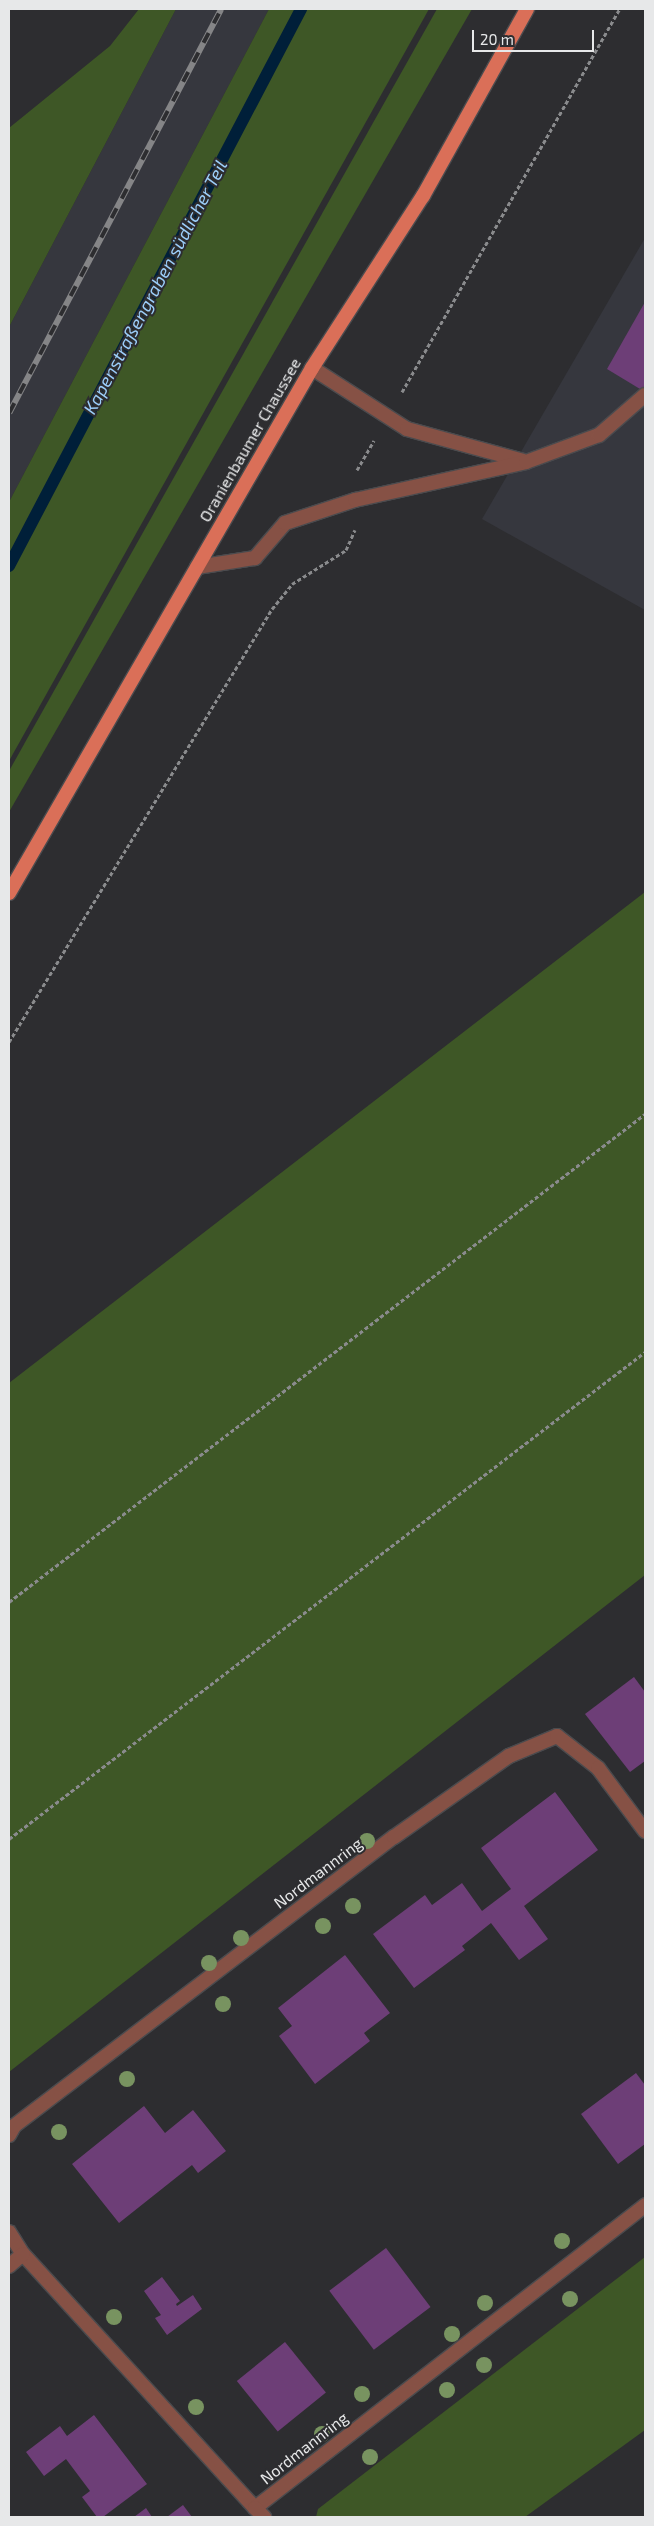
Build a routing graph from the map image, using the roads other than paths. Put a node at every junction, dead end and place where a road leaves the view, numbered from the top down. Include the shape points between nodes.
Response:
1 (527, 9) edge
2 (312, 368) junction
3 (645, 395) edge
4 (526, 462) junction
5 (197, 567) junction
6 (9, 893) edge
7 (645, 1831) edge
8 (9, 2135) edge
9 (645, 2205) edge
10 (9, 2232) edge
11 (23, 2254) junction
12 (9, 2266) edge
13 (259, 2512) edge

1 - 2 main road, Oranienbaumer Chaussee via 423,196
2 - 4 street via 407,430
2 - 5 main road, Oranienbaumer Chaussee
3 - 4 street via 599,435
4 - 5 street via 355,500 285,523 255,558
5 - 6 main road, Oranienbaumer Chaussee
7 - 8 street, Nordmannring via 598,1768 557,1736 509,1756 394,1837 14,2126
9 - 13 street, Nordmannring
10 - 11 street, Nordmannring
11 - 12 street
11 - 13 street, Nordmannring

